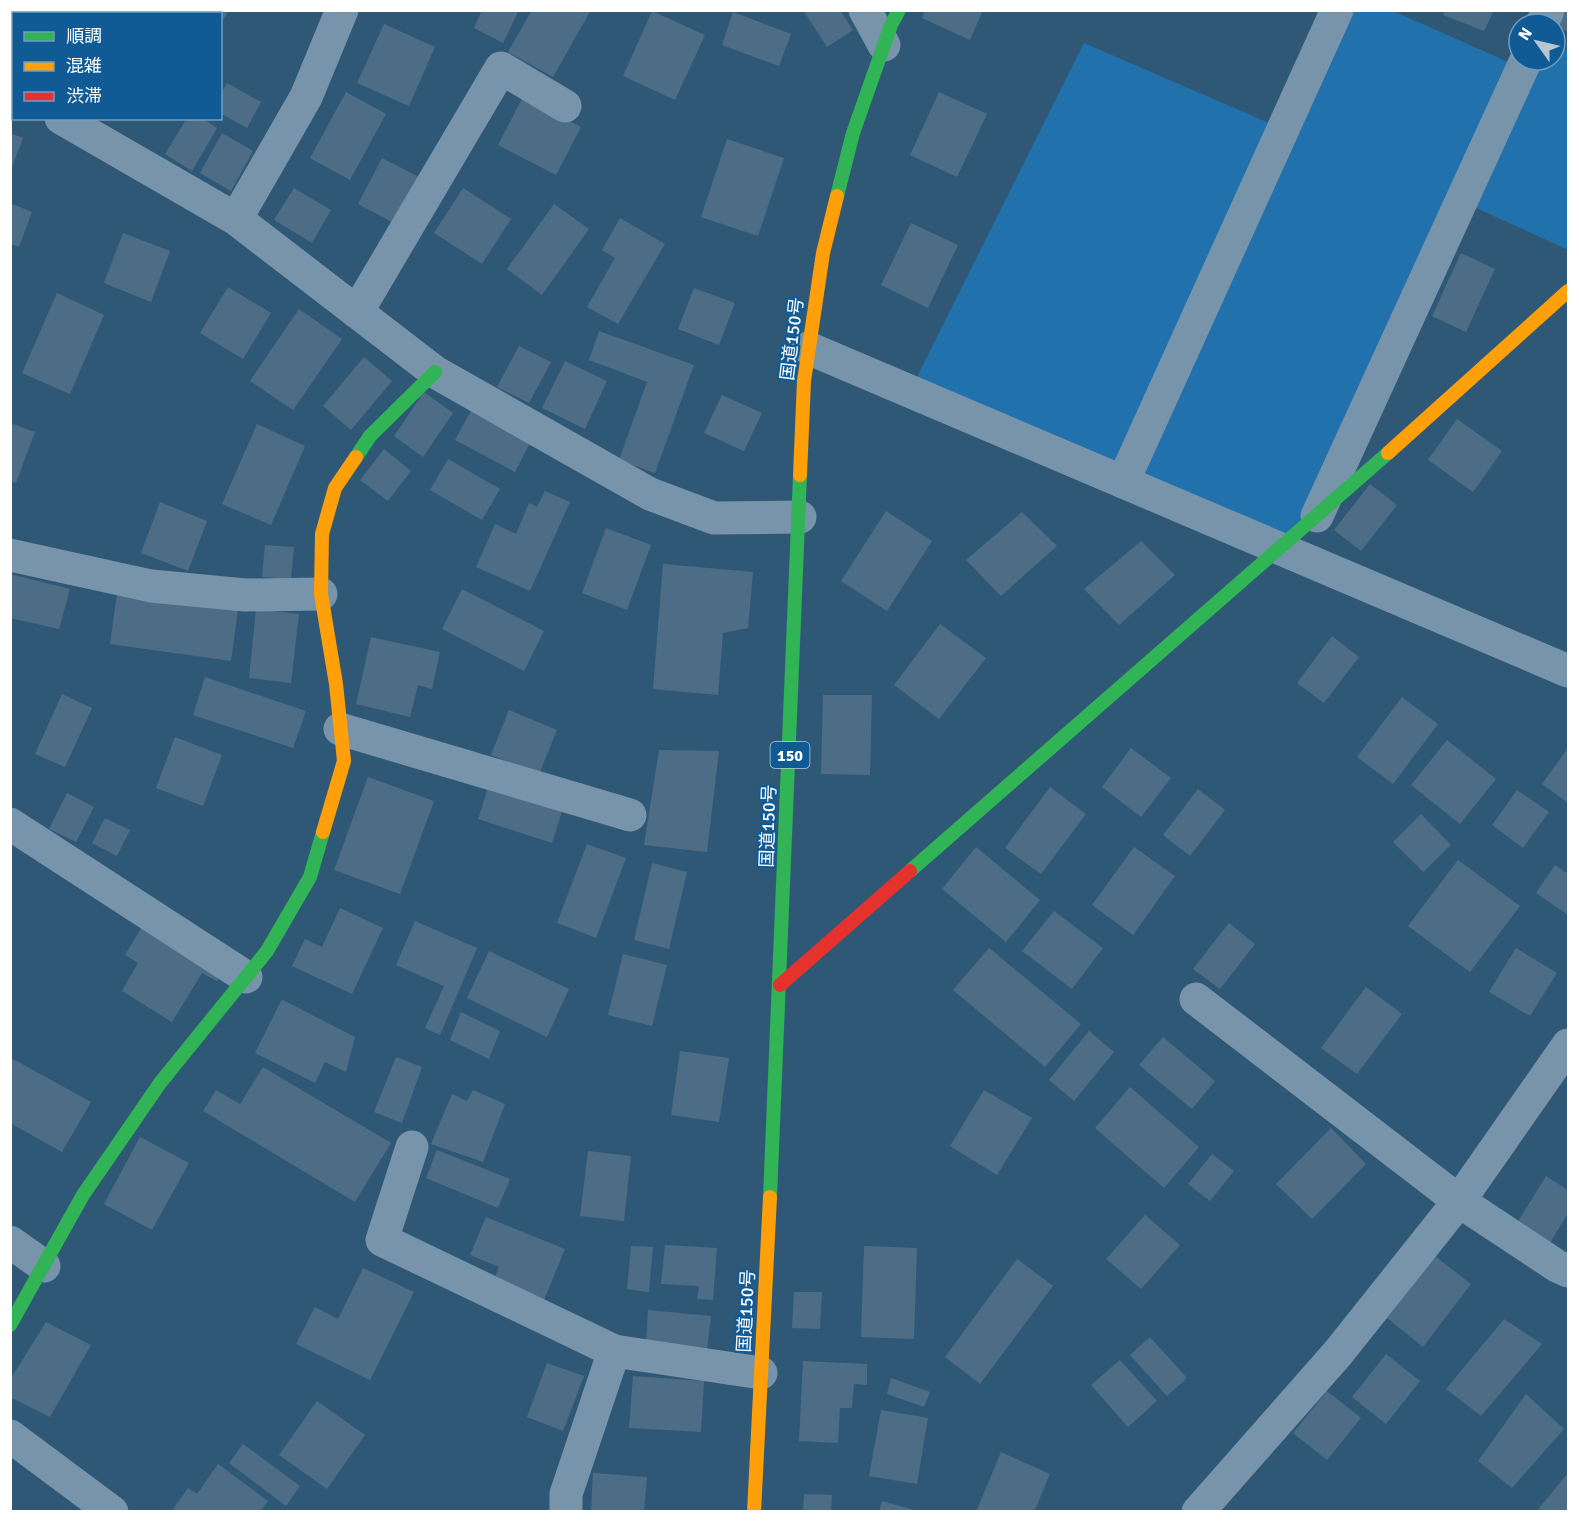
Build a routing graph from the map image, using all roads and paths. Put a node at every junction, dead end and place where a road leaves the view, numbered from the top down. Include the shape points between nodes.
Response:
1 (342, 10) edge
2 (865, 10) edge
3 (899, 10) edge
4 (1337, 10) edge
5 (884, 45) junction
6 (1520, 72) edge
7 (565, 106) dead end
8 (64, 120) edge
9 (236, 219) junction
10 (1569, 291) edge
11 (357, 312) junction
12 (808, 348) junction
13 (435, 372) junction
14 (1123, 482) junction
15 (1317, 516) junction
16 (800, 517) junction
17 (1280, 548) junction
18 (10, 555) edge
19 (321, 594) junction
20 (1569, 671) edge
21 (340, 729) junction
22 (630, 815) dead end
23 (10, 824) edge
24 (246, 977) junction
25 (780, 985) junction
26 (1196, 999) dead end
27 (1569, 1045) edge
28 (412, 1147) dead end
29 (1459, 1201) junction
30 (10, 1242) edge
31 (44, 1266) junction
32 (1569, 1271) edge
33 (10, 1326) edge
34 (614, 1351) junction
35 (761, 1372) junction
36 (10, 1436) edge
37 (112, 1512) edge
38 (566, 1512) edge
39 (754, 1512) edge
40 (1198, 1512) edge

1 - 9 street via 306,97
2 - 5 street
3 - 5 main road, 国道150号 / 150
4 - 14 street
5 - 12 main road, 国道150号 / 150 via 854,133 823,253
6 - 15 street
7 - 11 street via 501,68
8 - 9 street
9 - 11 street
10 - 15 main road
11 - 13 street
12 - 14 street
12 - 16 main road, 国道150号 / 150
13 - 16 street via 650,494 714,518
13 - 19 main road via 370,436 335,488 322,534
14 - 17 street
15 - 17 main road
16 - 25 main road, 国道150号 / 150
17 - 20 street
17 - 25 main road
18 - 19 street via 151,586 245,595
19 - 21 main road
21 - 22 street
21 - 24 main road via 344,761 310,877 267,951
23 - 24 street
24 - 31 main road via 160,1083 83,1195
25 - 35 main road, 国道150号 / 150
26 - 29 street
27 - 29 street
28 - 34 street via 382,1240
29 - 32 street
29 - 40 street via 1338,1353
30 - 31 street
31 - 33 main road
34 - 35 street
34 - 38 street via 566,1494
35 - 39 main road, 国道150号 / 150
36 - 37 street

